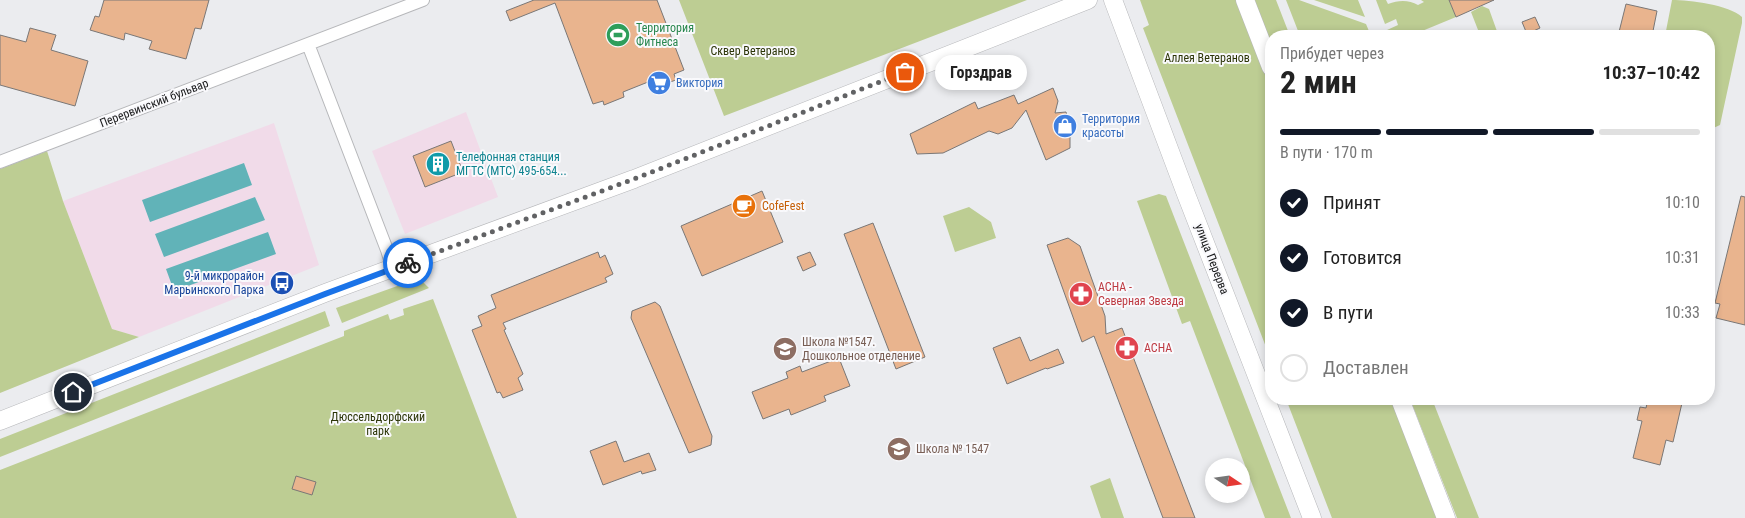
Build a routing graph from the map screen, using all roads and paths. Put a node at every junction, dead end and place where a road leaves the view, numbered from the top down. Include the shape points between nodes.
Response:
1 (423, 0) edge
2 (1088, 0) edge
3 (1113, 0) edge
4 (1245, 0) edge
5 (308, 44) junction
6 (1265, 52) edge
7 (0, 162) edge
8 (393, 269) junction
9 (1265, 397) edge
10 (1268, 405) edge
11 (1402, 405) edge
12 (0, 421) edge
13 (1312, 518) edge
14 (1446, 518) edge

1 - 5 street, Перервинский бульвар
2 - 8 street via 634,179
3 - 9 street, улица Перерва
4 - 6 street
5 - 7 street, Перервинский бульвар
5 - 8 street
8 - 12 street
10 - 13 street, улица Перерва
11 - 14 street

